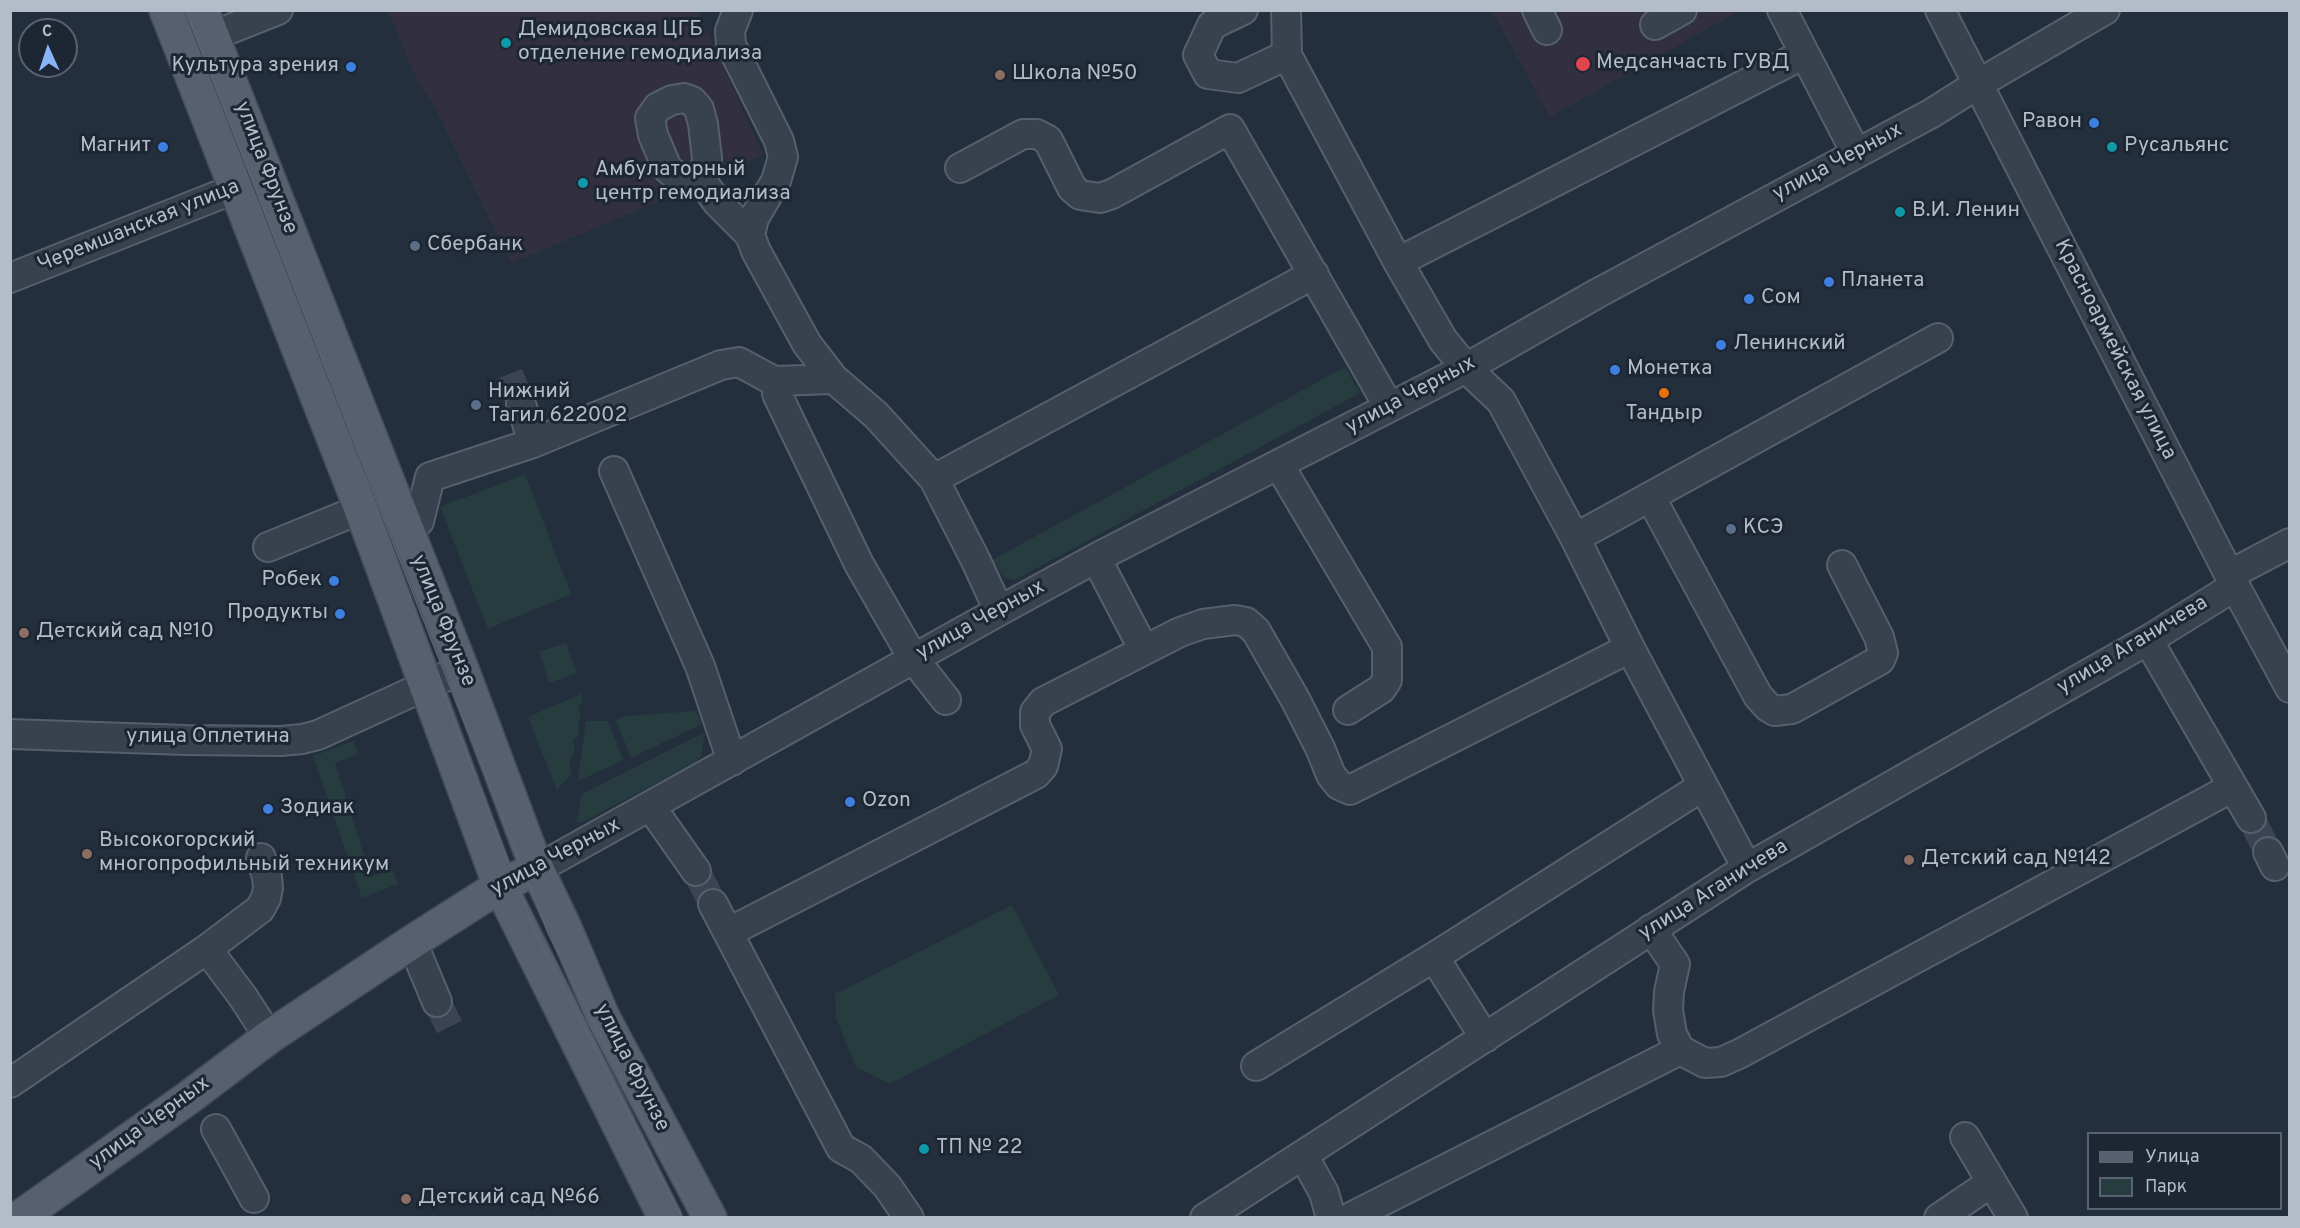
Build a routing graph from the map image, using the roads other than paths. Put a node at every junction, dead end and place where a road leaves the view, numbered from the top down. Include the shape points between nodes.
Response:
1 (166, 10) edge
2 (278, 10) edge
3 (738, 10) edge
4 (1243, 10) edge
5 (1682, 10) edge
6 (1782, 10) edge
7 (1940, 10) edge
8 (2105, 10) edge
9 (1284, 12) edge
10 (208, 23) edge
11 (1655, 25) dead end
12 (182, 48) junction
13 (1803, 54) junction
14 (1287, 55) junction
15 (1977, 84) junction
16 (1856, 153) junction
17 (960, 168) dead end
18 (268, 176) junction
19 (700, 178) dead end
20 (237, 188) junction
21 (750, 235) junction
22 (1398, 262) junction
23 (1314, 274) junction
24 (10, 278) edge
25 (1938, 338) dead end
26 (1466, 368) junction
27 (834, 379) junction
28 (777, 394) dead end
29 (521, 404) tunnel mouth
30 (1389, 406) junction
31 (533, 443) junction
32 (1279, 465) junction
33 (614, 471) dead end
34 (934, 479) junction
35 (1651, 498) junction
36 (361, 509) junction
37 (404, 527) junction
38 (1575, 538) junction
39 (2289, 543) edge
40 (268, 547) dead end
41 (1096, 558) junction
42 (1842, 565) dead end
43 (2232, 580) junction
44 (999, 611) junction
45 (2148, 640) junction
46 (1630, 648) junction
47 (1144, 650) junction
48 (913, 658) junction
49 (462, 669) junction
50 (428, 686) junction
51 (2289, 688) edge
52 (946, 700) dead end
53 (1348, 710) dead end
54 (10, 734) edge
55 (732, 761) junction
56 (1703, 786) junction
57 (2233, 787) junction
58 (651, 807) junction
59 (2251, 818) tunnel mouth
60 (261, 858) dead end
61 (1747, 868) junction
62 (537, 869) junction
63 (696, 871) tunnel mouth
64 (500, 886) junction
65 (713, 904) tunnel mouth
66 (1651, 929) junction
67 (729, 932) junction
68 (412, 942) junction
69 (207, 950) junction
70 (1434, 957) junction
71 (438, 1002) tunnel mouth
72 (269, 1037) junction
73 (1485, 1038) junction
74 (1680, 1050) junction
75 (1256, 1066) dead end
76 (10, 1083) edge
77 (216, 1129) dead end
78 (1965, 1137) dead end
79 (1303, 1155) junction
80 (1992, 1182) junction
81 (254, 1198) dead end
82 (19, 1218) edge
83 (665, 1218) edge
84 (710, 1218) edge
85 (909, 1218) edge
86 (1205, 1218) edge
87 (1331, 1218) edge
88 (1349, 1218) edge
89 (1939, 1218) edge
90 (2013, 1218) edge

1 - 12 main road, улица Фрунзе
2 - 10 street
3 - 21 street via 730,31 731,45 783,157
4 - 14 street via 1212,25 1198,55 1208,74 1238,78
5 - 11 street
6 - 13 street
7 - 15 street, Красноармейская улица
8 - 15 street, улица Черных
9 - 14 street
10 - 12 street
10 - 18 main road, улица Фрунзе
12 - 20 main road, улица Фрунзе
13 - 16 street
13 - 22 street
14 - 22 street
15 - 16 street, улица Черных
15 - 43 street, Красноармейская улица
16 - 26 street, улица Черных
17 - 23 street via 1023,134 1037,134 1048,140 1072,188 1080,195 1100,198 1230,129
18 - 20 street, Черемшанская улица
18 - 37 main road, улица Фрунзе
19 - 21 street via 717,202
20 - 24 street, Черемшанская улица
20 - 36 main road, улица Фрунзе
21 - 27 street via 807,344
22 - 26 street via 1433,327
23 - 30 street
23 - 34 street
25 - 35 street
26 - 30 street, улица Черных
26 - 38 street via 1501,401
27 - 31 street via 774,381 739,362 721,365
27 - 34 street via 876,415
28 - 48 street via 859,564
29 - 31 street
30 - 32 street, улица Черных
31 - 37 street via 430,477 418,521
32 - 41 street, улица Черных
32 - 53 street via 1387,647 1386,680 1381,689
33 - 55 street via 700,666
34 - 44 street
35 - 38 street
35 - 42 street via 1758,696 1775,711 1792,710 1880,660 1883,653 1879,637
36 - 40 street
36 - 50 main road, улица Фрунзе
37 - 49 main road, улица Фрунзе
38 - 46 street
39 - 43 street, улица Аганичева
41 - 44 street, улица Черных
41 - 47 street
43 - 45 street, улица Аганичева
43 - 51 street, Красноармейская улица
44 - 48 street, улица Черных
45 - 57 street
45 - 61 street, улица Аганичева
46 - 47 street via 1350,790 1338,785 1331,775 1295,699 1256,631 1246,622 1203,624
46 - 56 street
47 - 67 street via 1043,702 1035,712 1035,725 1047,750 1043,766 1036,774
48 - 52 street
48 - 55 street, улица Черных
49 - 50 street, улица Оплетина
49 - 62 main road, улица Фрунзе
50 - 54 street, улица Оплетина via 302,739
50 - 64 main road, улица Фрунзе
55 - 58 street, улица Черных
56 - 61 street
56 - 70 street
57 - 59 street
57 - 74 street via 1739,1054 1721,1062 1705,1063
58 - 62 street, улица Черных
58 - 63 street
60 - 69 street via 268,888 263,904
61 - 66 street, улица Аганичева
62 - 64 main road, улица Черных
62 - 84 main road, улица Фрунзе via 603,1017
64 - 68 main road, улица Черных
64 - 83 main road, улица Фрунзе
65 - 67 street
66 - 73 street, улица Аганичева
66 - 74 street via 1675,964 1668,1010 1672,1034
67 - 85 street via 841,1148 861,1159 887,1186
68 - 71 street
68 - 72 main road, улица Черных
69 - 72 street
69 - 76 street
70 - 73 street
70 - 75 street
72 - 82 main road, улица Черных
73 - 79 street, улица Аганичева
74 - 88 street
77 - 81 street
78 - 80 street
79 - 86 street, улица Аганичева
79 - 87 street via 1324,1194
80 - 89 street
80 - 90 street

